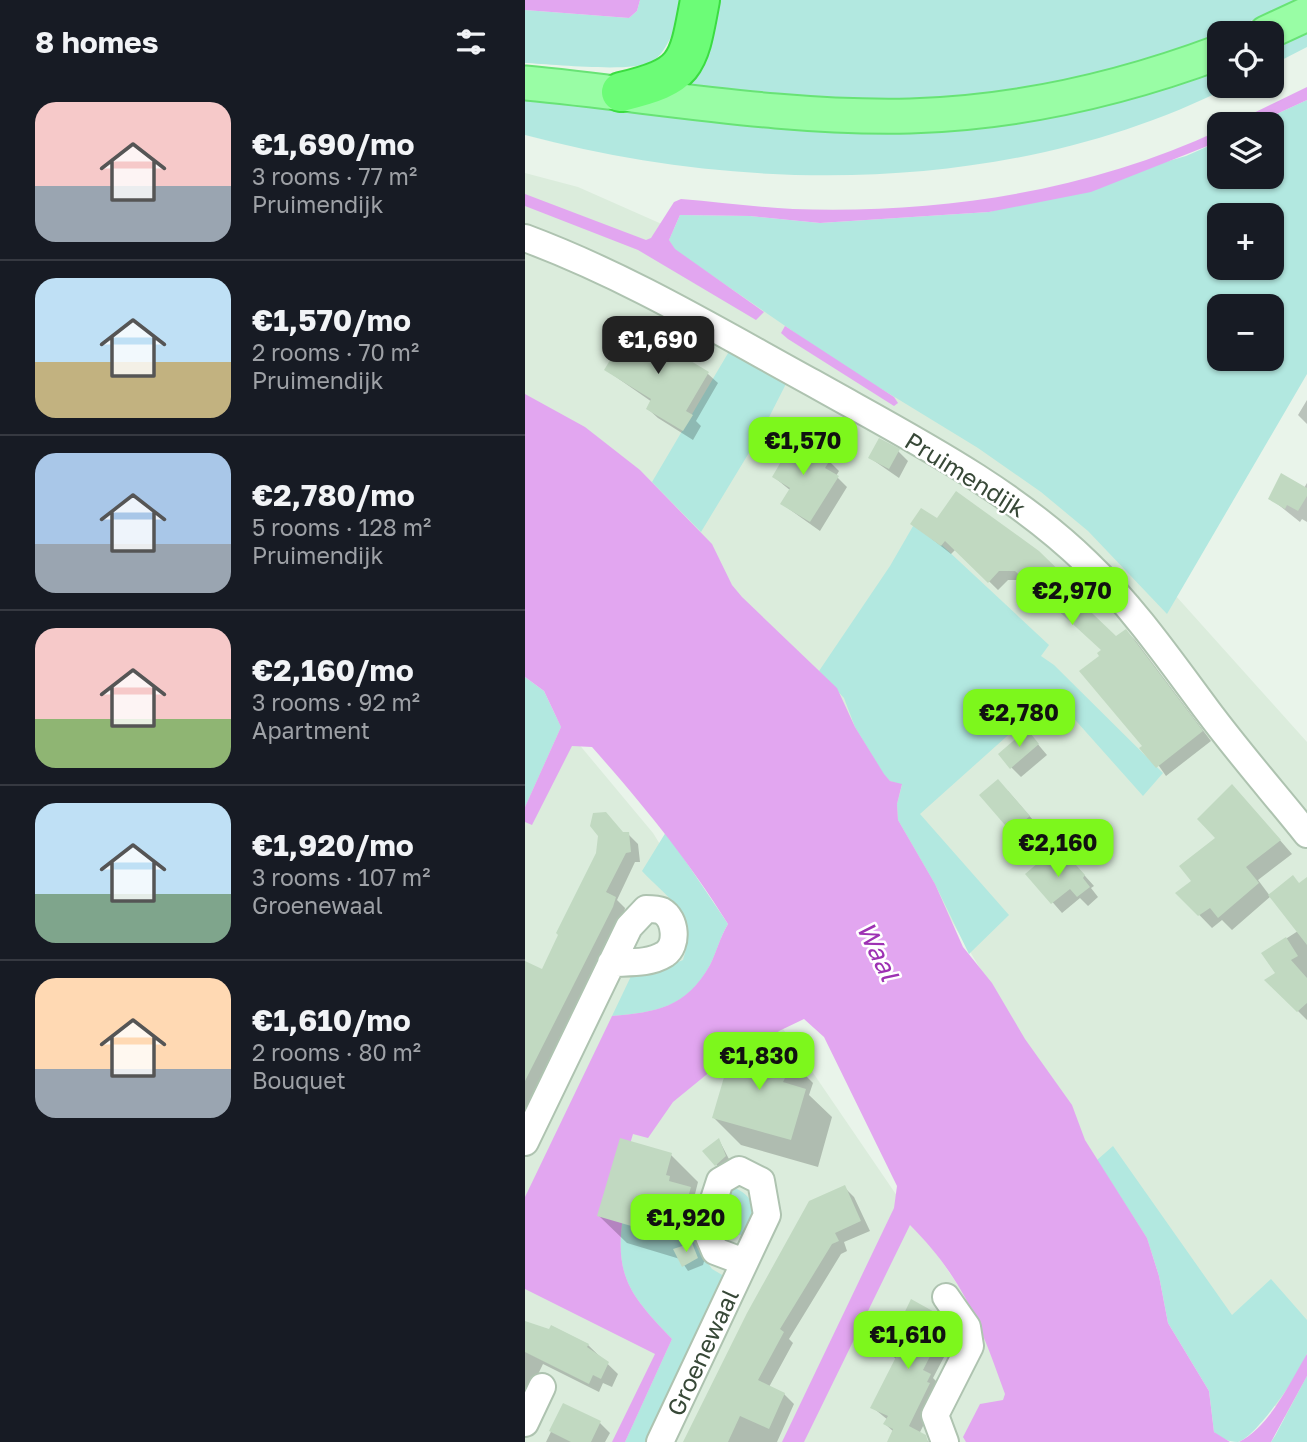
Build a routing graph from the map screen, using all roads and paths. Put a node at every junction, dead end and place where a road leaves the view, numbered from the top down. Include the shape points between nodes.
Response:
1 (700, 0) edge
2 (1307, 14) edge
3 (1284, 25) edge
4 (1207, 57) edge
5 (525, 83) edge
6 (621, 92) junction
7 (525, 238) edge
8 (1307, 834) edge
9 (611, 964) dead end
10 (525, 1142) edge
11 (744, 1262) dead end
12 (946, 1297) dead end
13 (542, 1387) dead end
14 (525, 1423) edge
15 (660, 1442) edge
16 (945, 1442) edge

1 - 6 highway via 692,43 681,66 661,82
2 - 3 main road
4 - 6 main road via 1161,74 1070,97 911,116 769,111
5 - 6 main road
7 - 8 street, Pruimendijk via 639,286 897,430 1030,514 1133,611
9 - 10 street
11 - 15 street, Groenewaal
12 - 16 street via 967,1327 970,1346 935,1415
13 - 14 street

